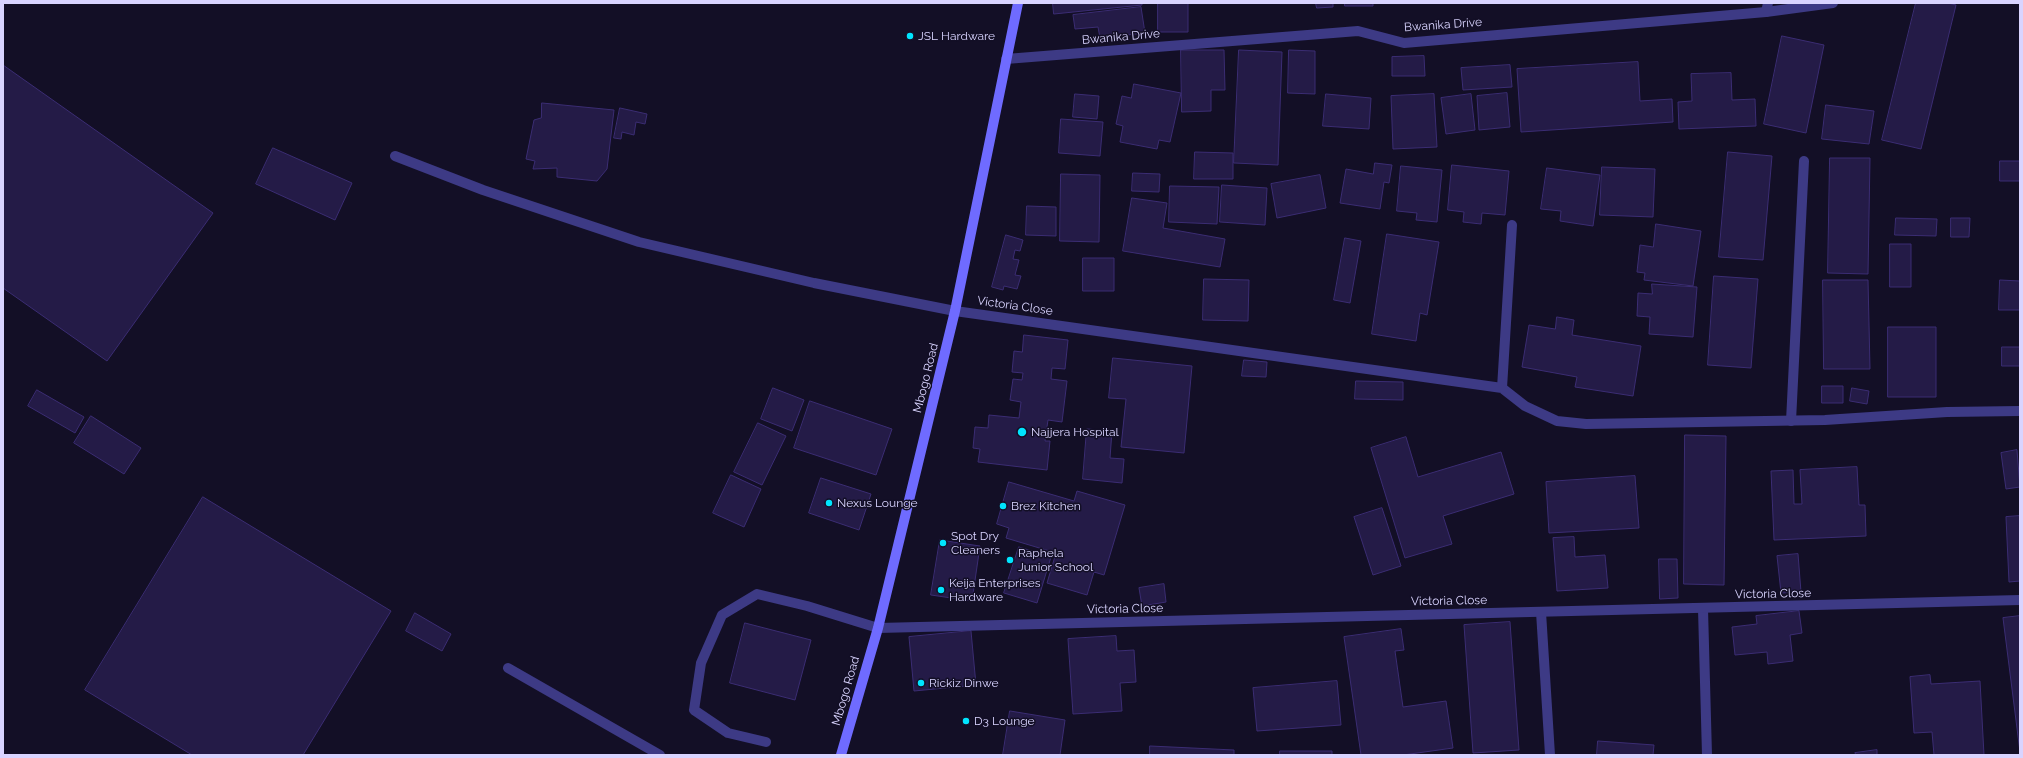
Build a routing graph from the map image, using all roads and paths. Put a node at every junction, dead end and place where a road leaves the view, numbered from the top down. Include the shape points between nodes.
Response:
1 (1018, 3) edge
2 (1833, 3) edge
3 (1767, 7) edge
4 (1006, 59) junction
5 (395, 156) dead end
6 (1804, 161) dead end
7 (1512, 225) dead end
8 (955, 311) junction
9 (1502, 388) junction
10 (2020, 411) edge
11 (1791, 421) junction
12 (2020, 600) edge
13 (1703, 609) junction
14 (1541, 612) junction
15 (878, 628) junction
16 (508, 668) dead end
17 (766, 742) dead end
18 (660, 755) edge
19 (841, 755) edge
20 (1550, 755) edge
21 (1707, 755) edge

1 - 4 main road, Mbogo Road
2 - 3 street, Bwanika Drive
3 - 4 street, Bwanika Drive via 1404,43 1358,31
4 - 8 main road, Mbogo Road
5 - 8 street, Victoria Close via 483,190 639,242 814,283
6 - 11 street
7 - 9 street
8 - 9 street, Victoria Close
8 - 15 main road, Mbogo Road
9 - 11 street via 1525,406 1557,421 1586,424
10 - 11 street via 1947,412
12 - 13 street, Victoria Close
13 - 14 street, Victoria Close
13 - 21 street
14 - 15 street, Victoria Close
14 - 20 street
15 - 17 street, Victoria Close via 757,594 722,615 701,663 694,710 728,733
15 - 19 main road, Mbogo Road
16 - 18 street

